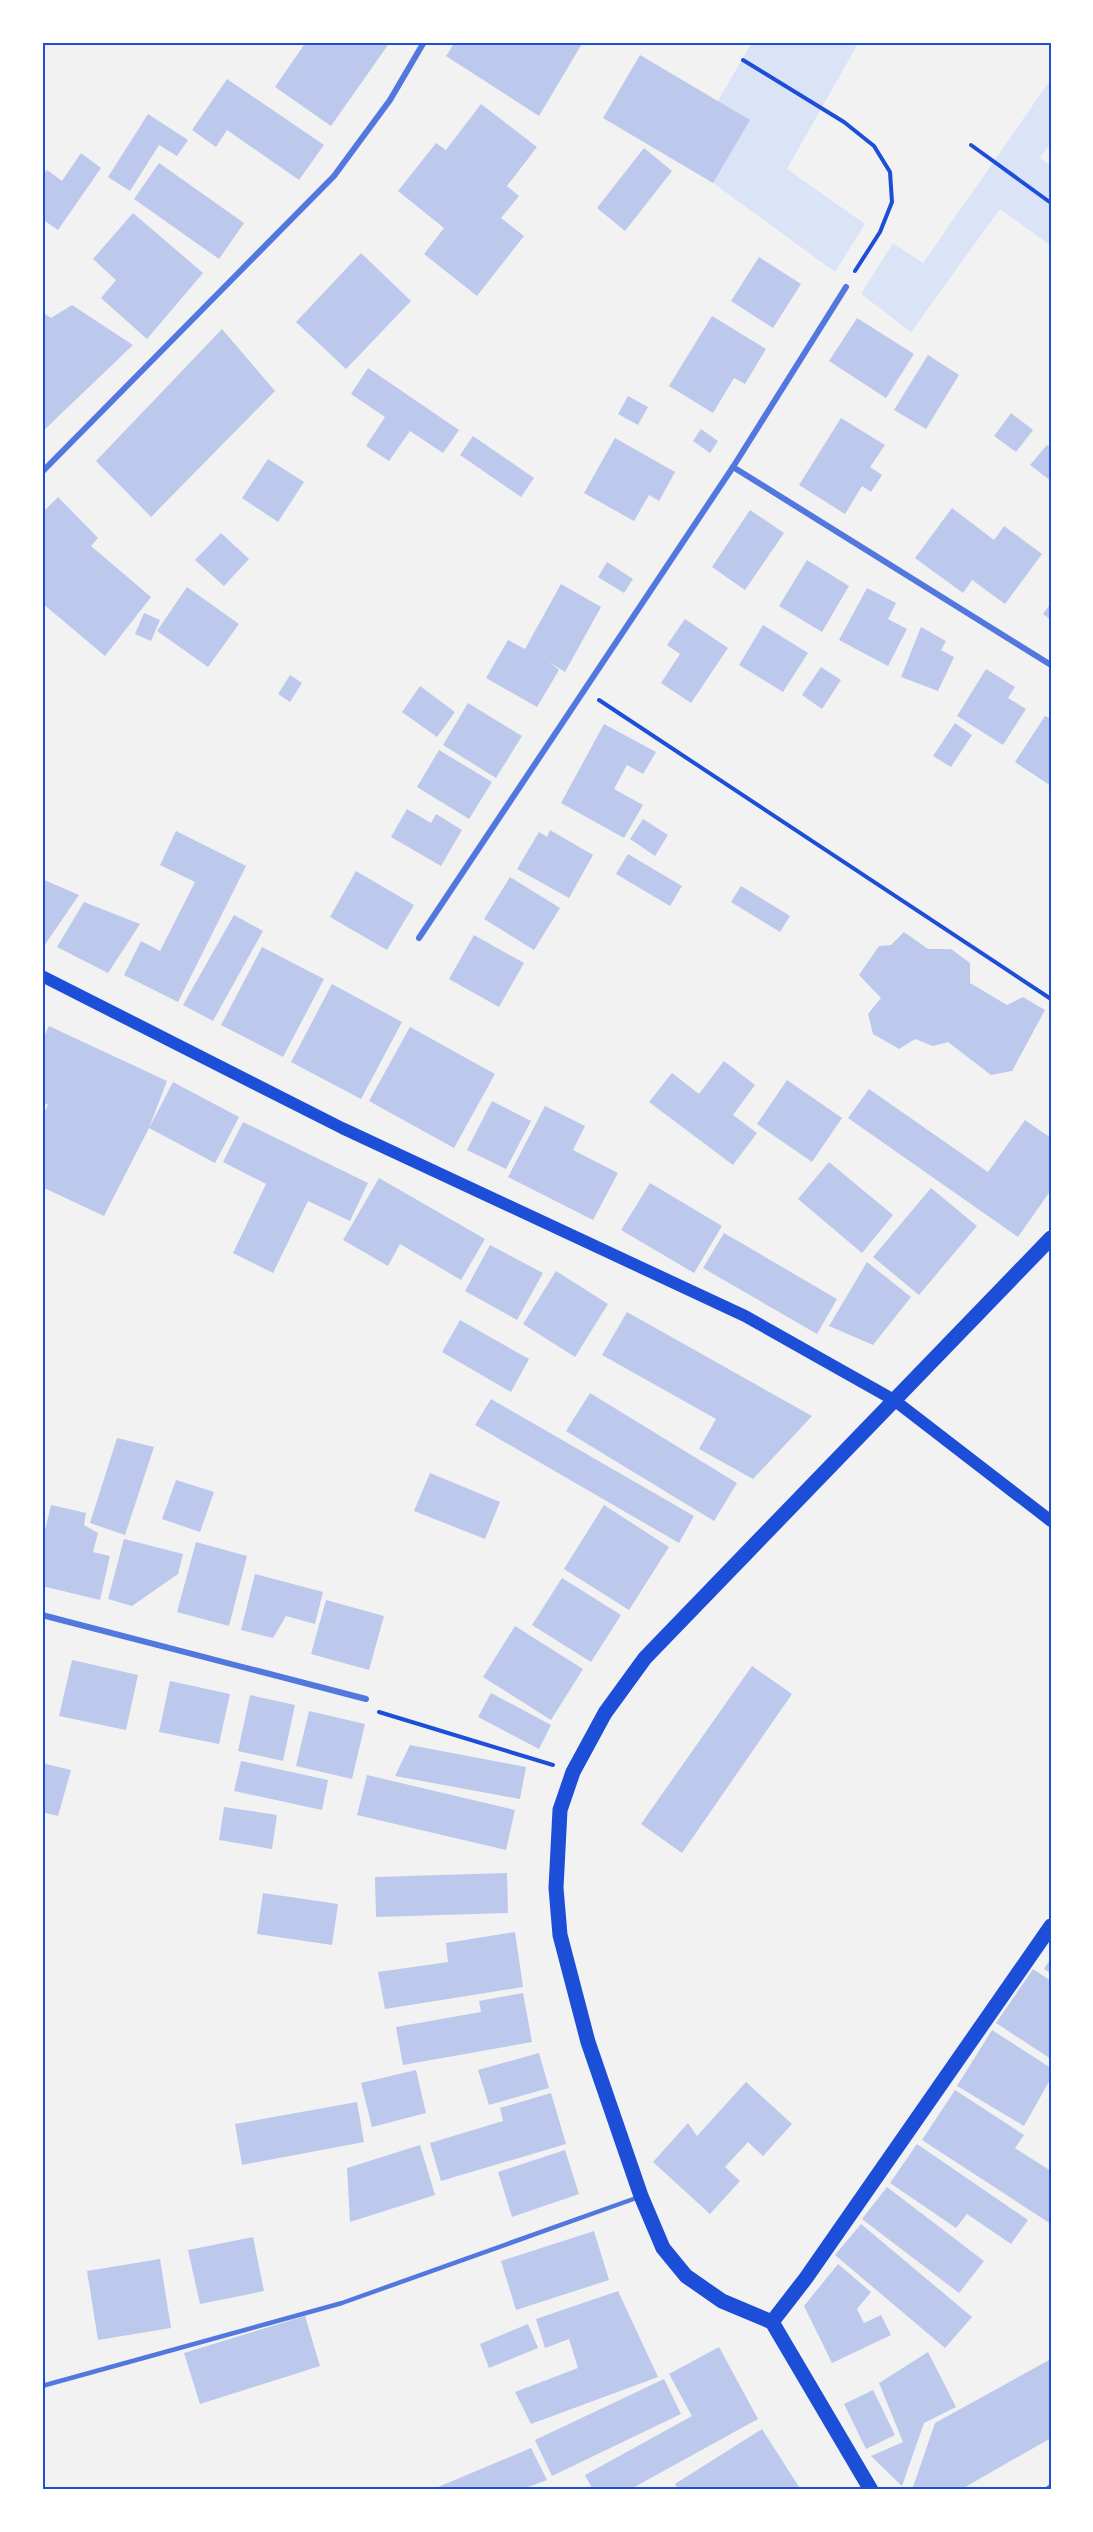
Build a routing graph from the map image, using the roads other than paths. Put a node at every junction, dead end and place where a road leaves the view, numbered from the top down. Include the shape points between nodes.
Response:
1 (424, 42) edge
2 (846, 286) road end
3 (733, 467) junction
4 (42, 472) edge
5 (1051, 665) edge
6 (419, 938) dead end
7 (42, 976) edge
8 (1051, 1238) edge
9 (894, 1400) junction
10 (1051, 1521) edge
11 (42, 1615) edge
12 (366, 1699) road end
13 (1051, 1926) edge
14 (641, 2196) junction
15 (772, 2322) junction
16 (42, 2386) edge
17 (1051, 2487) edge
18 (871, 2490) edge
19 (1047, 2490) edge

1 - 4 street via 390,100 334,176
2 - 3 street
3 - 5 street
3 - 6 street
7 - 9 main road via 342,1128 745,1316
8 - 9 main road
9 - 10 main road
9 - 14 main road via 645,1658 605,1713 573,1772 560,1810 560,1935 588,2042
11 - 12 street
13 - 15 main road
14 - 15 main road via 663,2248 686,2276 722,2301
14 - 16 lane via 342,2303
15 - 18 main road
17 - 19 street

